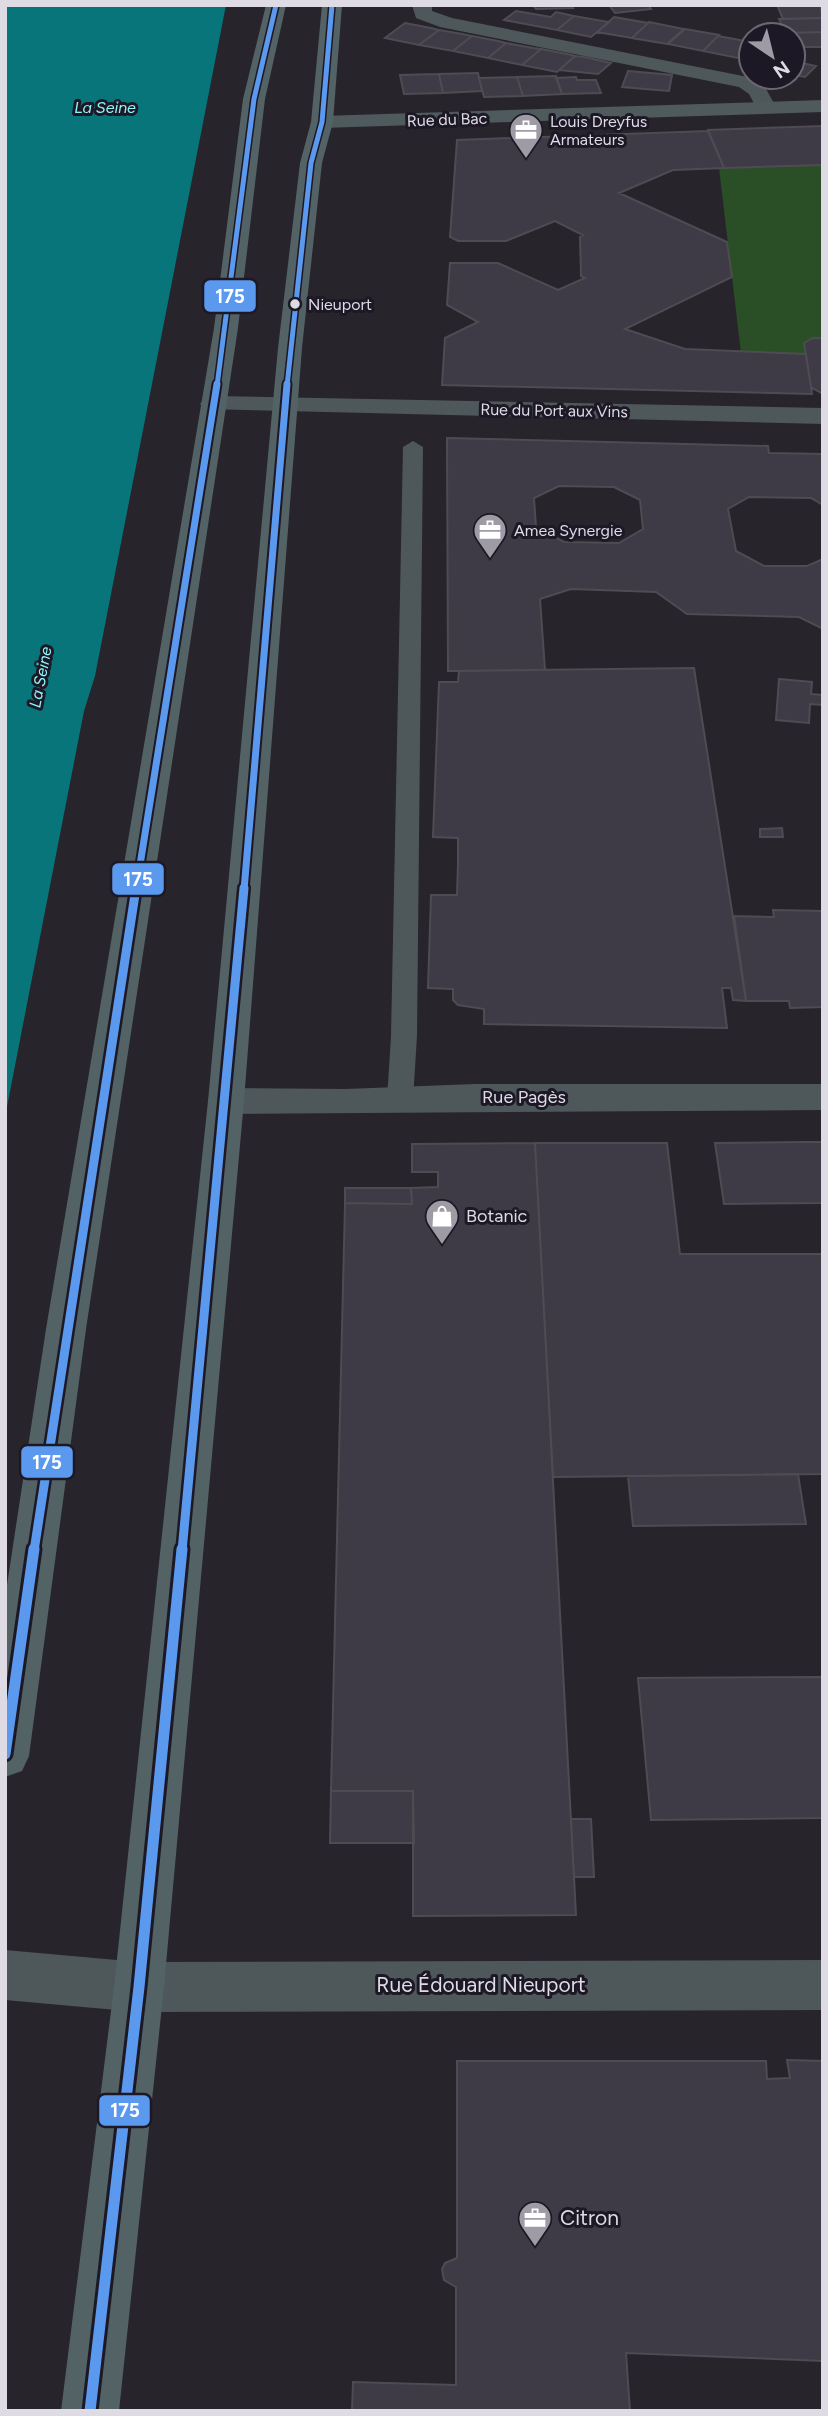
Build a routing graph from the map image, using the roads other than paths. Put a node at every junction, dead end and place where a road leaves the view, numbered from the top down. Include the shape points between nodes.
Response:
1 (276, 5) edge
2 (332, 5) edge
3 (421, 6) edge
4 (823, 106) edge
5 (765, 107) junction
6 (322, 122) junction
7 (213, 404) junction
8 (284, 405) junction
9 (823, 416) edge
10 (413, 447) dead end
11 (823, 1097) edge
12 (400, 1100) junction
13 (226, 1101) junction
14 (5, 1756) edge
15 (5, 1975) edge
16 (823, 1985) edge
17 (139, 1987) junction
18 (90, 2411) edge

1 - 7 main road via 254,99
2 - 6 main road
3 - 5 street via 423,14 447,23 736,79 758,92
4 - 5 street, Rue du Bac
5 - 6 street, Rue du Bac
6 - 8 main road via 311,163
7 - 8 street, Rue du Port aux Vins
7 - 14 main road via 66,1329
8 - 9 street, Rue du Port aux Vins
8 - 13 main road
10 - 12 lane
11 - 12 street, Rue Pagès
12 - 13 street, Rue Pagès
13 - 17 main road
15 - 17 street, Rue Édouard Nieuport
16 - 17 street, Rue Édouard Nieuport
17 - 18 main road

